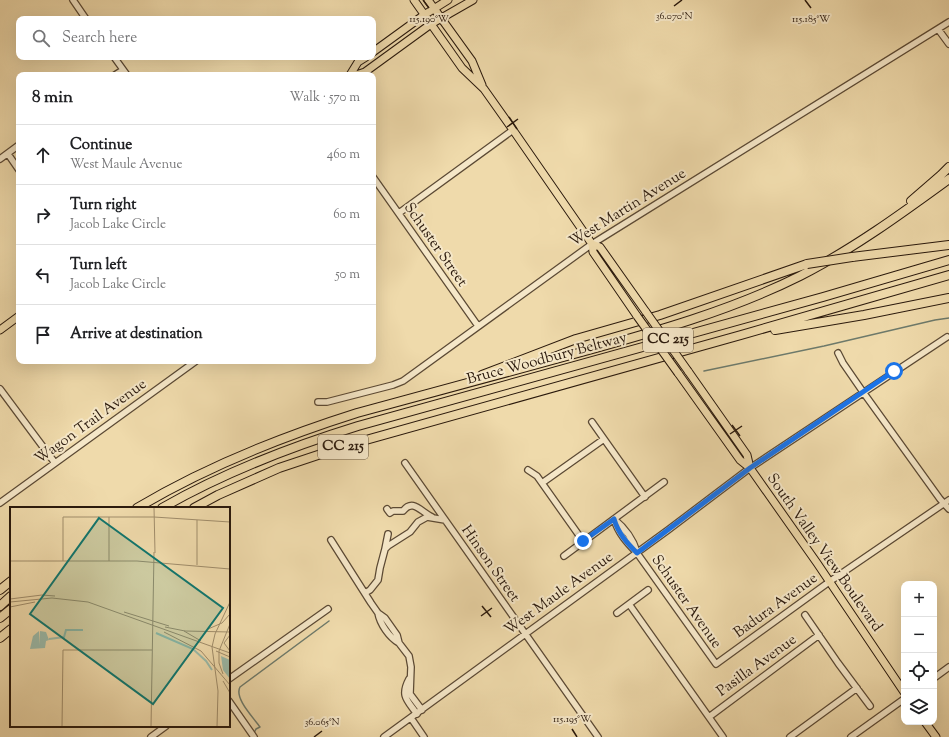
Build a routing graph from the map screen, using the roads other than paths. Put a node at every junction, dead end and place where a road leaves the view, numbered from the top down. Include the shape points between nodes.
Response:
1 (73, 0) edge
2 (414, 0) edge
3 (428, 0) edge
4 (448, 0) edge
5 (473, 0) edge
6 (434, 8) junction
7 (424, 15) junction
8 (84, 16) edge
9 (441, 18) junction
10 (949, 22) edge
11 (431, 24) junction
12 (938, 29) junction
13 (949, 44) edge
14 (376, 50) edge
15 (116, 60) edge
16 (361, 60) edge
17 (123, 70) joint
18 (120, 72) edge
19 (352, 72) edge
20 (365, 72) edge
21 (484, 89) junction
22 (513, 130) junction
23 (16, 147) edge
24 (8, 154) junction
25 (0, 159) edge
26 (16, 166) edge
27 (949, 167) edge
28 (949, 180) edge
29 (376, 181) edge
30 (399, 213) junction
31 (592, 244) junction
32 (949, 245) edge
33 (845, 251) junction
34 (949, 260) edge
35 (949, 275) edge
36 (949, 298) edge
37 (16, 318) edge
38 (478, 326) junction
39 (0, 330) edge
40 (741, 335) junction
41 (947, 337) dead end
42 (838, 352) dead end
43 (192, 364) edge
44 (0, 388) edge
45 (438, 391) junction
46 (863, 392) junction
47 (318, 402) dead end
48 (592, 422) dead end
49 (604, 439) junction
50 (55, 463) junction
51 (405, 463) dead end
52 (750, 468) junction
53 (528, 470) dead end
54 (664, 482) dead end
55 (542, 483) junction
56 (645, 497) junction
57 (947, 502) edge
58 (0, 503) edge
59 (139, 507) edge
60 (164, 507) edge
61 (196, 507) edge
62 (387, 509) dead end
63 (949, 509) edge
64 (432, 517) junction
65 (614, 519) junction
66 (445, 520) junction
67 (388, 534) dead end
68 (332, 540) dead end
69 (583, 541) junction
70 (385, 549) junction
71 (637, 553) junction
72 (564, 556) dead end
73 (10, 582) edge
74 (829, 582) junction
75 (0, 590) edge
76 (648, 590) dead end
77 (365, 593) junction
78 (10, 597) edge
79 (629, 604) junction
80 (0, 606) edge
81 (328, 609) dead end
82 (10, 610) edge
83 (617, 613) dead end
84 (805, 615) dead end
85 (0, 618) edge
86 (10, 630) edge
87 (525, 634) junction
88 (819, 635) junction
89 (0, 638) edge
90 (716, 664) joint
91 (949, 667) edge
92 (937, 676) edge
93 (230, 678) edge
94 (857, 688) junction
95 (902, 689) edge
96 (901, 701) edge
97 (230, 702) edge
98 (870, 706) dead end
99 (420, 712) junction
100 (709, 717) junction
101 (411, 718) junction
102 (927, 725) edge
103 (165, 727) edge
104 (151, 737) edge
105 (254, 737) edge
106 (384, 737) edge
107 (424, 737) edge
108 (598, 737) edge
109 (723, 737) edge
110 (790, 737) edge
111 (851, 737) edge
112 (936, 737) edge

1 - 8 street
2 - 7 main road, South Valley View Boulevard
3 - 6 main road, South Valley View Boulevard
4 - 6 main road
5 - 9 main road
6 - 7 main road
6 - 9 main road, South Valley View Boulevard
7 - 11 main road, South Valley View Boulevard
7 - 14 main road
9 - 11 main road
9 - 21 main road, South Valley View Boulevard via 472,61
10 - 12 street, West Martin Avenue
11 - 20 main road
11 - 21 main road, South Valley View Boulevard via 462,68
12 - 13 street
12 - 31 street, West Martin Avenue
15 - 17 street
16 - 19 main road
17 - 18 street
21 - 22 main road, South Valley View Boulevard
22 - 30 street
22 - 31 main road, South Valley View Boulevard
23 - 24 street
24 - 25 street
24 - 26 street
27 - 33 highway via 911,201
28 - 33 highway
29 - 30 street, Schuster Street
30 - 38 street, Schuster Street
31 - 38 street, West Martin Avenue
31 - 52 main road, South Valley View Boulevard, bridge via 593,252 637,316 740,460
31 - 52 main road, South Valley View Boulevard, bridge via 600,247 688,371 747,456
32 - 45 highway, bridge via 807,264 667,313 570,342
33 - 45 highway, CC 215 via 793,279 704,316
34 - 60 highway, Bruce Woodbury Beltway / CC 215 via 358,426 248,466
35 - 40 highway, Bruce Woodbury Beltway / CC 215
36 - 40 highway
37 - 39 main road
38 - 47 street, West Martin Avenue via 403,381 327,402
40 - 61 highway, Bruce Woodbury Beltway / CC 215 via 348,445 279,468
41 - 46 street, West Maule Avenue
42 - 46 street
43 - 50 street, Wagon Trail Avenue
44 - 50 street
45 - 59 highway, CC 215 via 357,413 278,440 200,475
46 - 52 street, West Maule Avenue
46 - 57 street via 940,499
48 - 49 street
49 - 55 street
49 - 56 street
50 - 58 street, Wagon Trail Avenue
51 - 66 street, Hinson Street
52 - 71 street, West Maule Avenue
52 - 74 main road, South Valley View Boulevard
53 - 55 street
54 - 56 street
55 - 69 street
56 - 65 street
57 - 63 street
57 - 74 street, Badura Avenue
62 - 64 street via 390,513 403,511 407,506 414,505
64 - 66 street
64 - 70 street via 424,519 413,530
65 - 69 street
65 - 71 street, Schuster Avenue via 617,528
66 - 87 street, Hinson Street
67 - 70 street
68 - 77 street
69 - 72 street
70 - 77 street via 378,580
71 - 87 street, West Maule Avenue
71 - 90 street, Schuster Avenue
73 - 75 highway
74 - 90 street, Badura Avenue
74 - 95 main road, South Valley View Boulevard
76 - 79 street
77 - 99 street via 378,613 379,620 410,659 410,694
78 - 80 highway
79 - 83 street
79 - 100 street
81 - 93 street
82 - 85 highway
84 - 88 street
86 - 89 highway
87 - 99 street, West Maule Avenue
87 - 108 street, Hinson Street
88 - 94 street
88 - 100 street, Pasilla Avenue
91 - 92 street
94 - 98 street
94 - 110 street
96 - 111 street
97 - 105 street
99 - 101 street, West Maule Avenue
100 - 109 street
101 - 106 street, West Maule Avenue
101 - 107 street
102 - 112 main road
103 - 104 street

